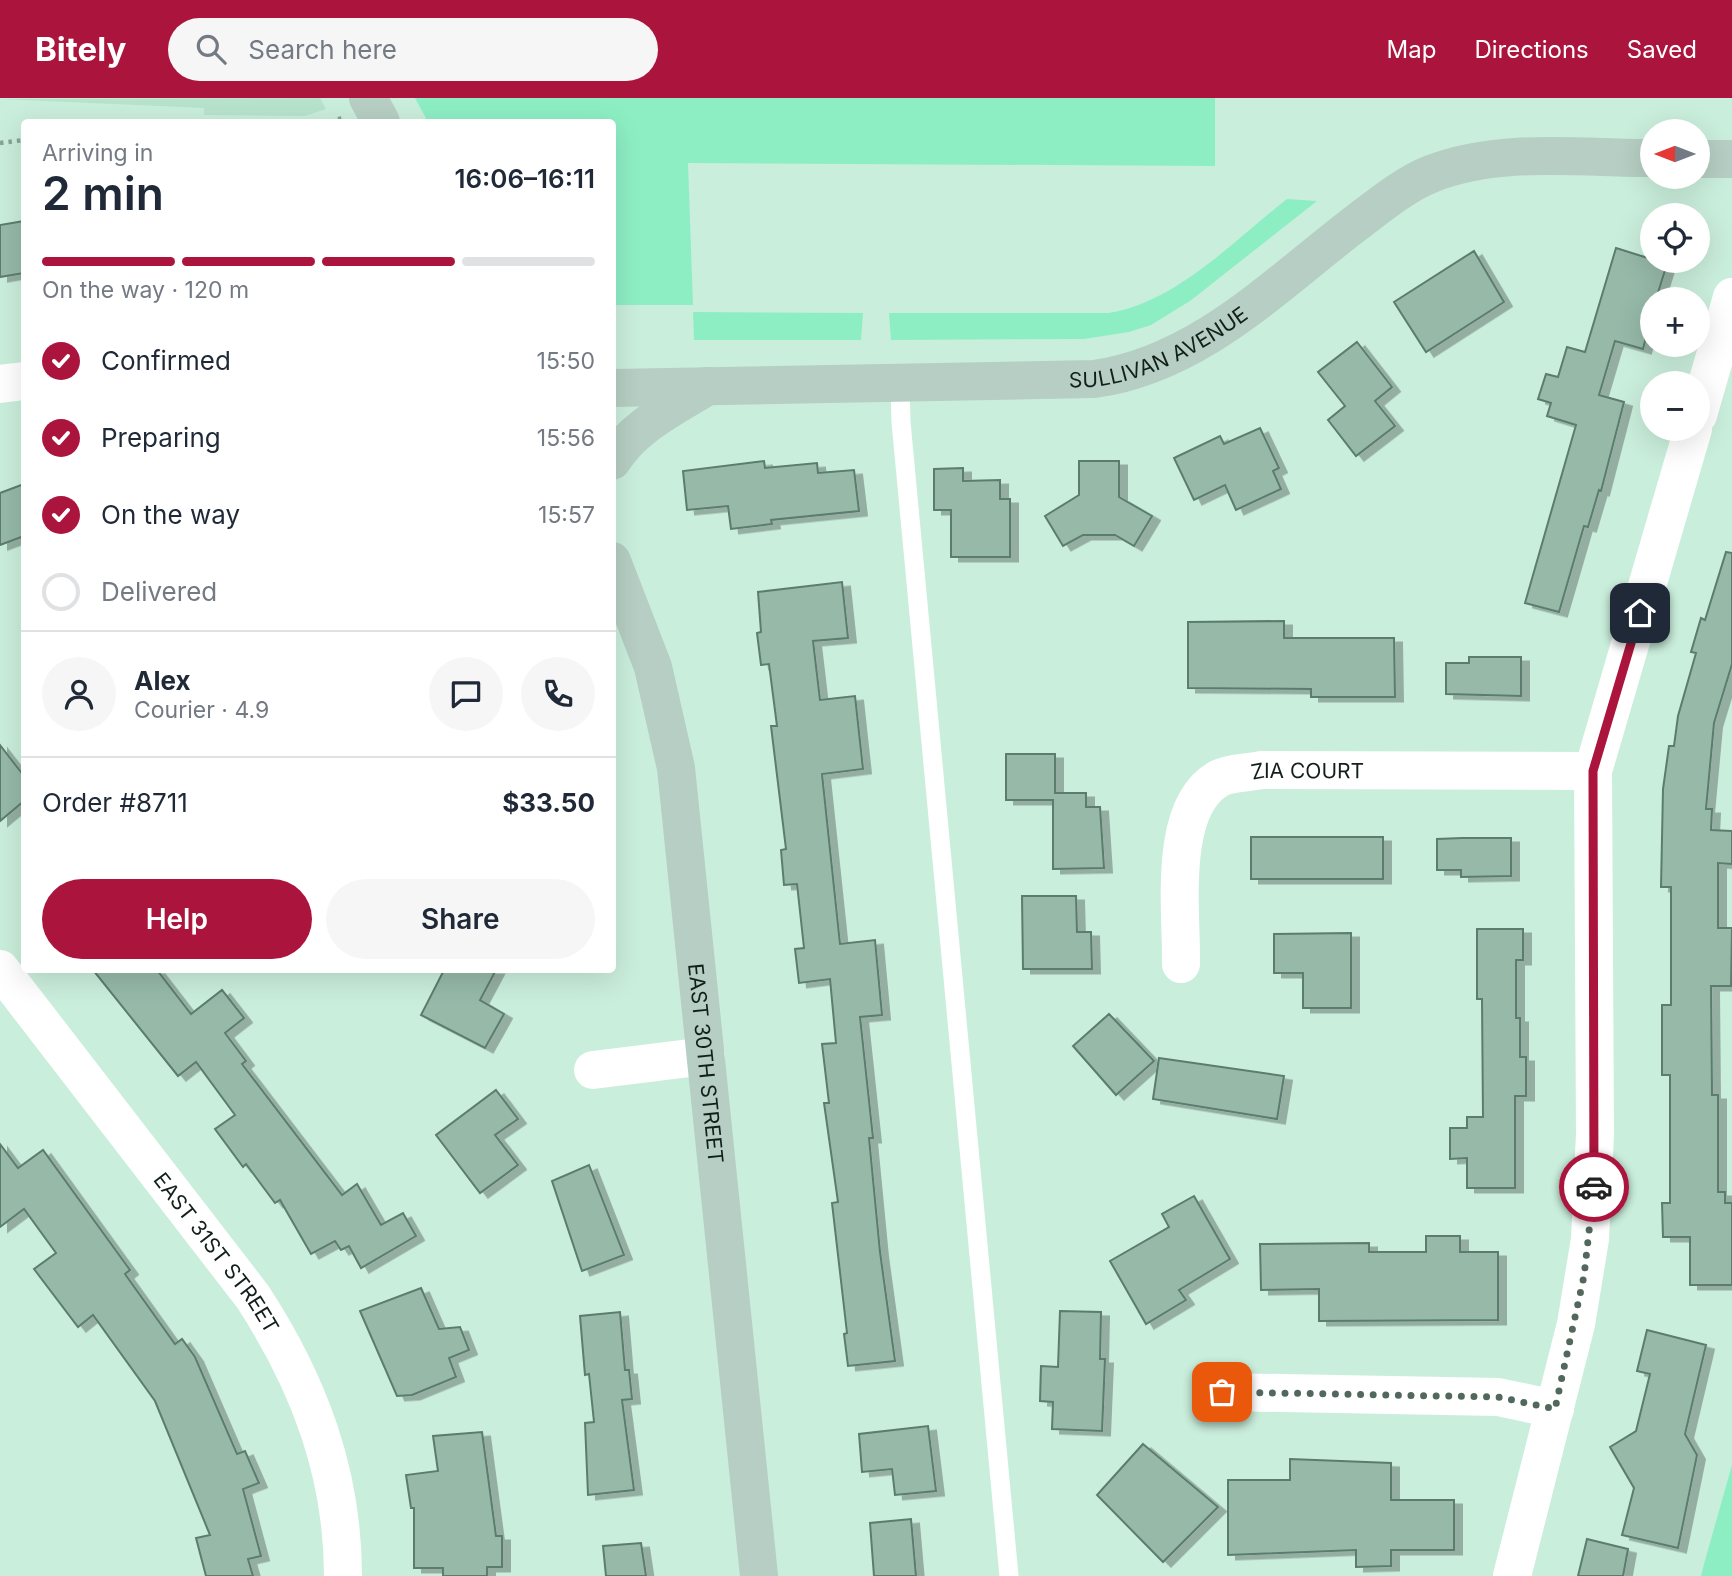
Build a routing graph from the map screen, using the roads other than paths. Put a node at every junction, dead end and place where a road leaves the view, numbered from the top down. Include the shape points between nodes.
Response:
1 (368, 98) edge
2 (379, 119) edge
3 (1640, 158) edge
4 (1710, 159) edge
5 (1732, 159) edge
6 (1732, 297) edge
7 (1710, 373) edge
8 (21, 381) edge
9 (900, 383) junction
10 (0, 384) edge
11 (708, 386) junction
12 (616, 388) edge
13 (1689, 441) edge
14 (616, 455) edge
15 (616, 571) edge
16 (1593, 771) junction
17 (1181, 964) dead end
18 (0, 969) edge
19 (706, 1056) junction
20 (593, 1070) dead end
21 (1222, 1392) dead end
22 (1555, 1409) junction
23 (342, 1576) edge
24 (759, 1576) edge
25 (1009, 1576) edge
26 (1512, 1576) edge

1 - 2 main road
3 - 9 main road, SULLIVAN AVENUE via 1492,158 1427,175 1210,337 1145,369 1094,379
4 - 5 main road
6 - 7 street
8 - 10 street
9 - 11 main road, SULLIVAN AVENUE
9 - 25 lane
11 - 12 main road, SULLIVAN AVENUE
11 - 14 main road via 640,427
13 - 16 street
15 - 19 main road, EAST 30TH STREET via 667,717 681,804
16 - 17 street, ZIA COURT via 1261,770 1218,779 1191,807 1182,843
16 - 22 street via 1594,1194 1584,1276
18 - 23 street, EAST 31ST STREET via 282,1341 332,1466 340,1508
19 - 20 street
19 - 24 main road, EAST 30TH STREET
21 - 22 street via 1498,1397
22 - 26 street

